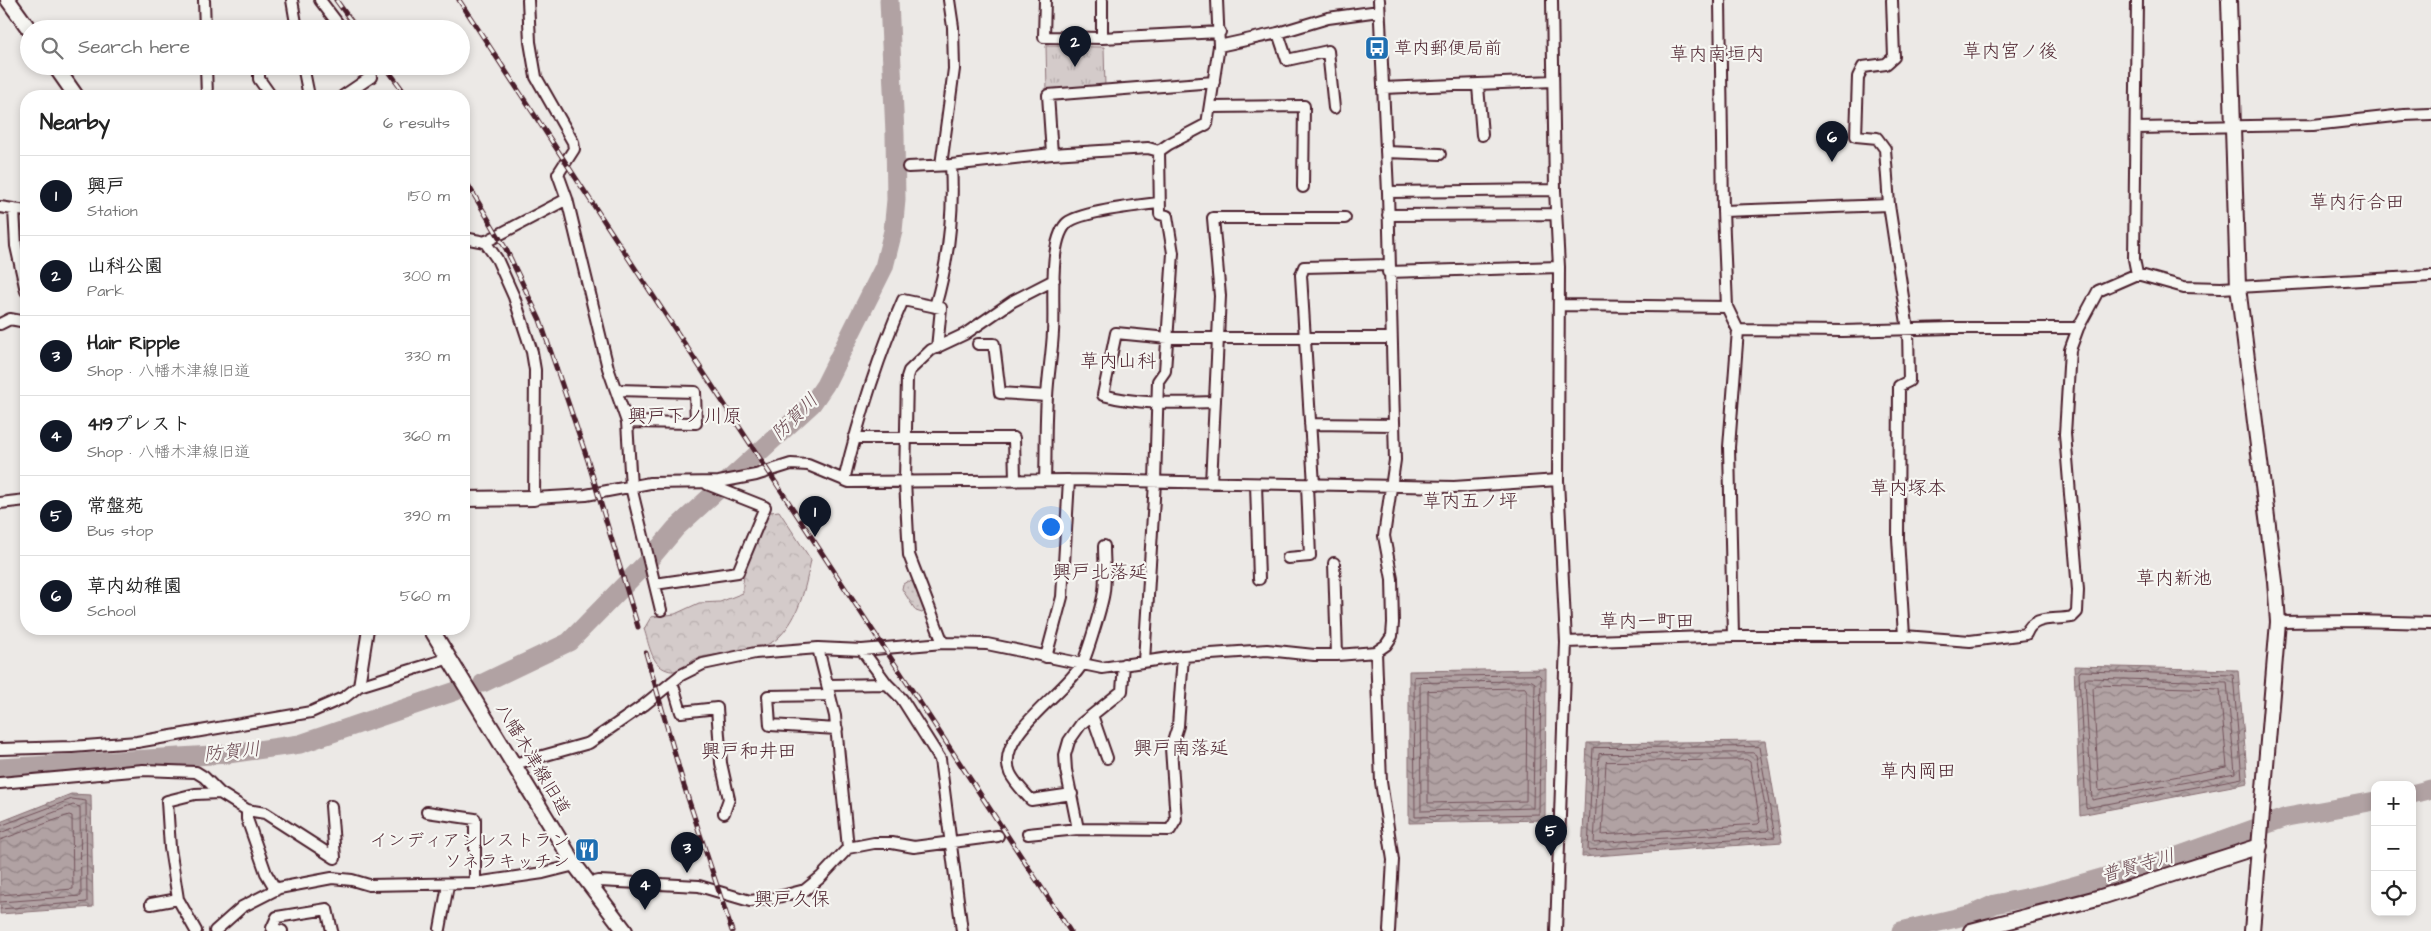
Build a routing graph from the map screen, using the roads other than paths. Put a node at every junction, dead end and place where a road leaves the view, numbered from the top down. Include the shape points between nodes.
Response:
1 (8, 0) edge
2 (204, 0) edge
3 (292, 0) edge
4 (320, 0) edge
5 (528, 0) edge
6 (949, 0) edge
7 (1045, 0) edge
8 (1102, 0) edge
9 (1217, 0) edge
10 (1552, 0) edge
11 (1720, 0) edge
12 (1892, 0) edge
13 (2137, 0) edge
14 (2229, 0) edge
15 (1379, 5) edge
16 (22, 20) edge
17 (205, 20) edge
18 (295, 20) edge
19 (335, 20) edge
20 (1220, 32) junction
21 (1278, 33) junction
22 (1102, 38) junction
23 (1219, 46) junction
24 (61, 75) edge
25 (206, 75) edge
26 (259, 75) edge
27 (305, 75) edge
28 (370, 75) edge
29 (1214, 82) junction
30 (1553, 82) junction
31 (1478, 86) junction
32 (1383, 88) junction
33 (72, 90) edge
34 (207, 90) edge
35 (266, 90) edge
36 (307, 90) edge
37 (352, 90) edge
38 (1211, 107) junction
39 (1334, 108) dead end
40 (2431, 114) edge
41 (2136, 128) junction
42 (2233, 128) junction
43 (1482, 135) dead end
44 (1159, 152) junction
45 (1386, 152) junction
46 (1052, 154) junction
47 (1440, 154) dead end
48 (946, 165) junction
49 (908, 167) dead end
50 (1303, 187) dead end
51 (1555, 190) junction
52 (1388, 192) junction
53 (567, 199) junction
54 (1159, 203) junction
55 (1889, 205) junction
56 (0, 207) edge
57 (14, 209) junction
58 (20, 210) edge
59 (1723, 211) junction
60 (1556, 214) junction
61 (1388, 215) junction
62 (1345, 218) dead end
63 (470, 239) edge
64 (486, 242) junction
65 (20, 264) edge
66 (1559, 267) junction
67 (1388, 268) junction
68 (2136, 274) junction
69 (2431, 276) edge
70 (1054, 280) junction
71 (2238, 287) junction
72 (1559, 305) junction
73 (935, 307) junction
74 (1727, 307) junction
75 (20, 321) edge
76 (0, 324) edge
77 (2078, 328) junction
78 (1738, 330) junction
79 (1908, 330) junction
80 (1218, 337) junction
81 (1168, 338) junction
82 (1305, 338) junction
83 (1391, 338) junction
84 (978, 344) dead end
85 (936, 348) junction
86 (616, 390) junction
87 (1047, 396) junction
88 (1215, 402) junction
89 (1157, 403) junction
90 (627, 422) junction
91 (1310, 424) junction
92 (1394, 425) junction
93 (854, 438) junction
94 (906, 438) junction
95 (844, 480) junction
96 (1015, 480) junction
97 (1045, 480) junction
98 (1069, 480) junction
99 (1558, 480) junction
100 (906, 481) junction
101 (702, 482) junction
102 (1155, 482) junction
103 (1211, 483) junction
104 (1256, 484) junction
105 (1310, 485) junction
106 (1391, 486) junction
107 (631, 487) junction
108 (534, 498) junction
109 (470, 499) edge
110 (20, 501) edge
111 (0, 503) edge
112 (1104, 546) dead end
113 (1288, 558) dead end
114 (1334, 563) dead end
115 (1259, 579) dead end
116 (655, 584) junction
117 (661, 610) dead end
118 (2278, 622) junction
119 (2431, 623) edge
120 (367, 635) edge
121 (435, 635) edge
122 (1733, 636) junction
123 (1904, 636) junction
124 (1566, 642) junction
125 (943, 643) junction
126 (818, 648) junction
127 (862, 650) junction
128 (1376, 652) junction
129 (1337, 655) junction
130 (1183, 656) junction
131 (1046, 657) junction
132 (450, 658) junction
133 (1144, 660) junction
134 (1082, 664) junction
135 (1124, 664) junction
136 (672, 682) junction
137 (887, 684) junction
138 (359, 686) junction
139 (828, 690) junction
140 (1092, 715) junction
141 (837, 730) junction
142 (0, 749) edge
143 (1107, 758) dead end
144 (514, 764) junction
145 (0, 783) edge
146 (220, 793) junction
147 (1072, 794) junction
148 (331, 806) dead end
149 (247, 810) junction
150 (427, 812) dead end
151 (724, 813) dead end
152 (1078, 829) junction
153 (1028, 834) dead end
154 (998, 836) dead end
155 (2260, 841) junction
156 (952, 843) junction
157 (848, 848) junction
158 (574, 865) junction
159 (475, 882) junction
160 (590, 883) junction
161 (448, 885) junction
162 (276, 890) junction
163 (178, 899) junction
164 (151, 904) dead end
165 (609, 909) junction
166 (440, 929) dead end
167 (196, 931) edge
168 (215, 931) edge
169 (282, 931) edge
170 (332, 931) edge
171 (617, 931) edge
172 (625, 931) edge
173 (962, 931) edge
174 (1389, 931) edge
175 (1556, 931) edge
176 (1971, 931) edge
177 (2252, 931) edge

1 - 16 street
2 - 17 street
3 - 18 street
4 - 19 street
5 - 53 street via 536,77 573,142 574,149 558,174
6 - 48 street via 954,70
7 - 22 street via 1044,37
8 - 22 street
9 - 20 street
10 - 30 street
11 - 59 street
12 - 55 street via 1894,58 1886,64 1863,67 1858,77 1856,136 1877,138 1885,149
13 - 41 street
14 - 42 street
15 - 21 street
15 - 32 street
20 - 22 street
20 - 23 street
21 - 23 street
21 - 39 street via 1287,60 1328,51
23 - 29 street
24 - 33 street
25 - 34 street
26 - 35 street
27 - 36 street
28 - 37 street
29 - 38 street
29 - 46 street via 1048,95
30 - 31 street
30 - 51 street
31 - 32 street
31 - 43 street
32 - 45 street
38 - 44 street via 1207,124
38 - 50 street via 1304,106
40 - 42 street via 2313,125
41 - 42 street
41 - 68 street
42 - 71 street
44 - 46 street via 1148,148
44 - 54 street
45 - 47 street
45 - 52 street
46 - 48 street
48 - 49 street
48 - 73 street via 952,189 950,226 943,279
51 - 52 street
51 - 60 street
52 - 61 street
53 - 64 street
53 - 86 street via 591,303
54 - 70 street via 1112,209 1066,224 1056,256
54 - 81 street via 1160,214 1168,216 1173,254
55 - 59 street
55 - 79 street
56 - 57 street
57 - 58 street
57 - 65 street
59 - 74 street
60 - 61 street
60 - 66 street
61 - 67 street
62 - 80 street via 1213,218 1220,296
63 - 64 street
64 - 108 street via 514,297 534,361
66 - 67 street
66 - 72 street
67 - 82 street via 1304,267 1301,274
67 - 83 street
68 - 71 street via 2184,287
68 - 77 street via 2098,291
69 - 71 street
70 - 85 street via 1013,301 966,334
70 - 87 street via 1054,331
71 - 118 street
72 - 74 street
72 - 99 street
73 - 85 street via 941,308
73 - 93 street via 903,300 883,344
74 - 78 street
75 - 76 street via 10,319
77 - 79 street
77 - 123 street via 2070,350 2065,434 2077,612 2066,619 2035,621 2026,634 1970,641
78 - 79 street
78 - 122 street via 1729,447
79 - 123 street via 1909,381 1899,386 1898,426 1898,538
80 - 81 street
80 - 82 street
80 - 88 street
81 - 89 street via 1165,371 1158,381
81 - 89 street via 1116,333 1103,395
82 - 83 street
82 - 91 street
83 - 92 street
84 - 87 street via 994,344 1000,393
85 - 94 street via 909,371 907,377
86 - 90 street
86 - 90 street via 695,392 696,423
87 - 97 street
88 - 89 street
88 - 103 street
89 - 102 street
90 - 107 street
91 - 92 street
91 - 105 street
92 - 106 street via 1395,460
93 - 94 street
93 - 95 street
94 - 96 street via 1014,438
94 - 100 street
95 - 100 street
95 - 101 street via 808,464 791,464 739,479
96 - 97 street
96 - 100 street
97 - 98 street
98 - 102 street
98 - 131 street via 1062,597
99 - 106 street via 1454,487
99 - 124 street
100 - 125 street via 909,555
101 - 107 street via 650,483
101 - 116 street via 765,507 738,572
102 - 103 street
102 - 133 street
103 - 104 street
104 - 105 street
104 - 115 street
105 - 106 street
105 - 113 street via 1310,556
106 - 128 street via 1384,536 1392,579 1392,636
107 - 108 street via 586,495
107 - 116 street
108 - 109 street
110 - 111 street
112 - 134 street via 1104,592
114 - 129 street
116 - 117 street
118 - 119 street
118 - 155 street
120 - 138 street
121 - 132 street, 八幡木津線旧道
122 - 123 street
122 - 124 street
124 - 175 street
125 - 127 street
125 - 131 street via 988,644
126 - 127 street
126 - 136 street via 755,654 703,664
126 - 139 street
127 - 137 street
128 - 129 street
128 - 174 street via 1381,782 1393,860
129 - 130 street via 1267,650
130 - 133 street
130 - 152 street via 1178,726 1171,748 1176,820 1170,830
131 - 134 street
132 - 138 street
132 - 144 street, 八幡木津線旧道
133 - 135 street
134 - 135 street via 1102,668
134 - 147 street via 1024,725 1011,743 1007,758 1010,773 1030,800
135 - 140 street via 1122,691
136 - 144 street via 589,743
136 - 151 street via 681,712 717,708 720,763 729,799
137 - 139 street
137 - 156 street via 902,699 940,759
138 - 142 street via 345,697 310,712 185,734 137,742
139 - 141 street
139 - 141 street via 768,696 770,725
140 - 143 street
140 - 147 street via 1069,741 1065,755
141 - 157 street
144 - 158 street, 八幡木津線旧道
145 - 146 street via 143,770 196,772
146 - 149 street
146 - 163 street via 195,794 167,801
147 - 152 street
148 - 149 street via 335,858 265,813
149 - 162 street via 258,851
150 - 159 street via 475,819
152 - 153 street
154 - 156 street
155 - 176 street via 2101,896
155 - 177 street
156 - 157 street via 914,847 874,843
156 - 173 street
157 - 160 street via 804,890 774,898 750,901 683,884
158 - 159 street via 543,873
158 - 160 street, 八幡木津線旧道
159 - 161 street
160 - 165 street, 八幡木津線旧道
161 - 162 street via 369,885 332,878
161 - 166 street
162 - 168 street via 242,907
163 - 164 street
163 - 167 street
165 - 171 street
165 - 172 street, 八幡木津線旧道
169 - 170 street via 272,928 277,917 327,909

